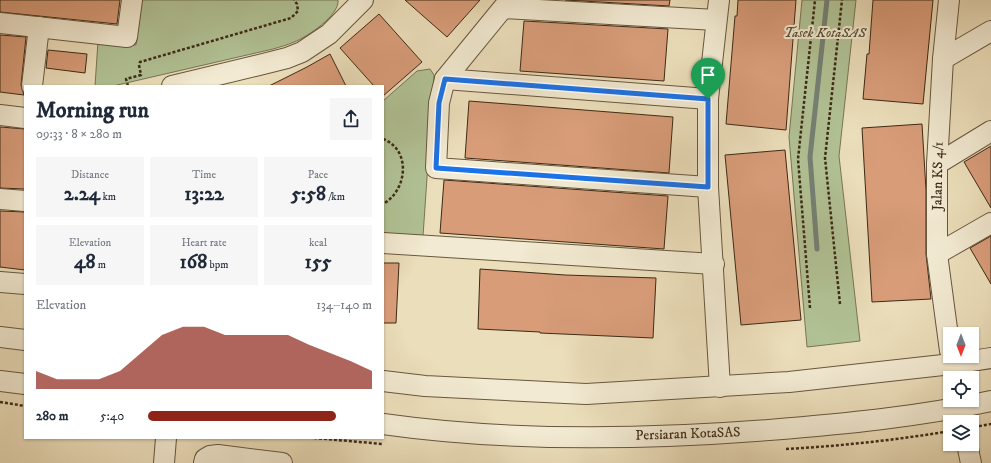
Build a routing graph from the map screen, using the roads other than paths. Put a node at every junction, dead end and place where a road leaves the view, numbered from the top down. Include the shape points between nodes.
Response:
1 (132, 0) edge
2 (363, 0) edge
3 (719, 0) edge
4 (949, 0) edge
5 (716, 20) junction
6 (0, 22) edge
7 (39, 27) junction
8 (991, 31) edge
9 (943, 59) junction
10 (445, 79) junction
11 (32, 85) edge
12 (176, 85) edge
13 (708, 99) junction
14 (0, 115) edge
15 (24, 118) edge
16 (991, 131) edge
17 (937, 164) junction
18 (708, 187) junction
19 (0, 199) edge
20 (24, 202) edge
21 (991, 223) edge
22 (384, 243) edge
23 (937, 254) junction
24 (714, 264) junction
25 (0, 282) edge
26 (24, 284) edge
27 (947, 327) edge
28 (0, 337) edge
29 (24, 340) edge
30 (943, 358) edge
31 (979, 358) edge
32 (991, 358) edge
33 (0, 381) edge
34 (384, 381) edge
35 (24, 384) edge
36 (720, 387) junction
37 (991, 401) edge
38 (961, 415) edge
39 (943, 416) edge
40 (384, 424) edge
41 (166, 439) edge
42 (968, 451) edge
43 (164, 463) edge
44 (204, 463) edge
45 (282, 463) edge
46 (971, 463) edge

1 - 7 street via 127,36
2 - 12 street via 329,34 302,52
3 - 5 street
4 - 9 street, Jalan KS 4/1
5 - 10 street via 503,8
5 - 13 street
6 - 7 street
7 - 11 street
8 - 9 street
9 - 17 street, Jalan KS 4/1
10 - 13 street
10 - 18 street via 439,103 436,168
13 - 18 street
14 - 15 street
16 - 17 street
17 - 23 street, Jalan KS 4/1
18 - 24 street
19 - 20 street
21 - 23 street
22 - 24 street
23 - 27 street, Jalan KS 4/1
24 - 36 street
25 - 26 street
28 - 29 street
30 - 36 street via 789,382
31 - 32 street
33 - 35 street
34 - 36 street via 425,386 586,394
37 - 38 street, Persiaran KotaSAS
39 - 40 street, Persiaran KotaSAS via 699,436 533,437
41 - 43 street
42 - 46 street
44 - 45 street via 210,456 218,455

